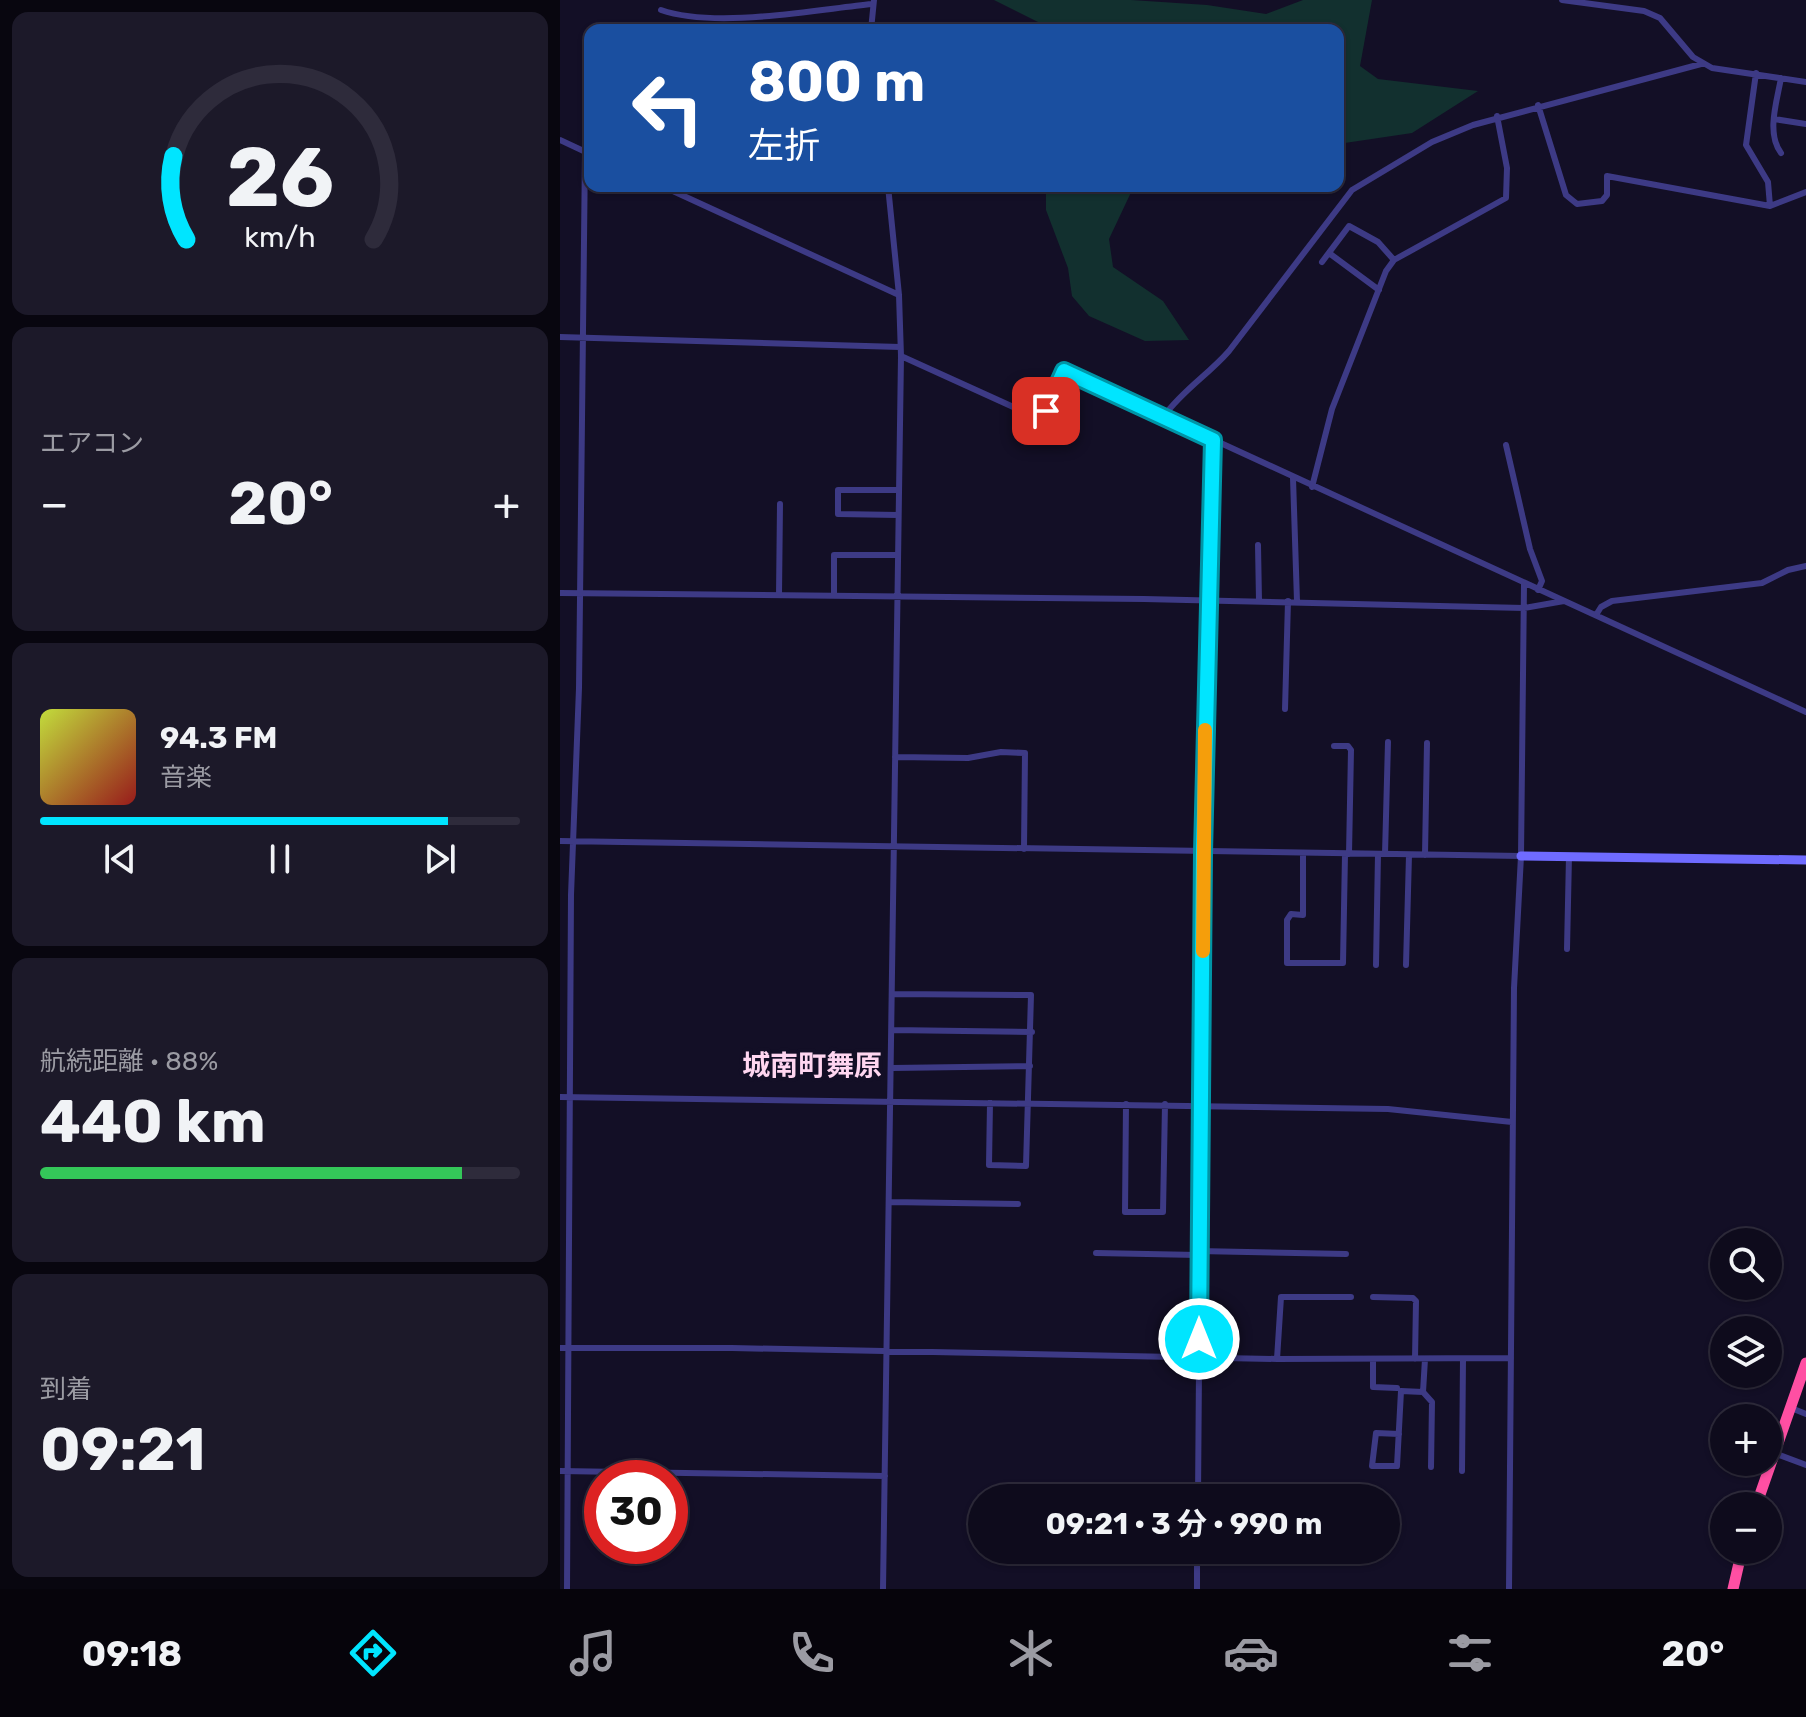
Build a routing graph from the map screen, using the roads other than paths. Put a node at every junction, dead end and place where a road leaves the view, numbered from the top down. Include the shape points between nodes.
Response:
1 (1562, 0) edge
2 (873, 2) edge
3 (661, 10) dead end
4 (871, 24) edge
5 (1701, 64) junction
6 (1756, 73) junction
7 (1781, 78) junction
8 (1806, 82) edge
9 (1538, 105) junction
10 (1497, 116) junction
11 (1774, 119) junction
12 (1806, 124) edge
13 (560, 140) edge
14 (584, 152) edge
15 (1781, 153) dead end
16 (586, 192) edge
17 (675, 192) edge
18 (889, 192) edge
19 (1806, 192) edge
20 (1770, 206) junction
21 (1329, 253) junction
22 (1394, 260) junction
23 (1322, 262) dead end
24 (1379, 290) junction
25 (899, 295) junction
26 (560, 337) edge
27 (584, 338) junction
28 (900, 347) junction
29 (901, 356) junction
30 (1164, 416) junction
31 (1213, 440) junction
32 (1506, 445) dead end
33 (1293, 478) junction
34 (1312, 487) junction
35 (899, 490) junction
36 (780, 504) dead end
37 (898, 515) junction
38 (1258, 545) dead end
39 (898, 555) junction
40 (1806, 566) edge
41 (1524, 584) junction
42 (1538, 590) junction
43 (560, 593) edge
44 (580, 594) junction
45 (779, 595) junction
46 (834, 595) junction
47 (897, 596) junction
48 (1209, 601) junction
49 (1259, 601) junction
50 (1288, 601) junction
51 (1297, 601) junction
52 (1564, 601) junction
53 (1524, 608) junction
54 (1596, 615) junction
55 (1285, 709) dead end
56 (1806, 712) edge
57 (1388, 742) dead end
58 (1427, 743) dead end
59 (1334, 746) dead end
60 (895, 757) junction
61 (560, 841) edge
62 (573, 841) junction
63 (894, 844) junction
64 (1024, 849) junction
65 (1203, 853) junction
66 (1303, 854) junction
67 (1347, 854) junction
68 (1381, 854) junction
69 (1409, 855) junction
70 (1425, 855) junction
71 (1521, 856) junction
72 (1569, 856) junction
73 (1806, 860) edge
74 (1567, 949) dead end
75 (1376, 965) dead end
76 (1406, 965) dead end
77 (892, 994) junction
78 (892, 1030) junction
79 (1032, 1032) junction
80 (1030, 1066) junction
81 (892, 1068) junction
82 (560, 1097) edge
83 (570, 1097) junction
84 (891, 1102) junction
85 (990, 1103) junction
86 (1029, 1103) junction
87 (1126, 1104) junction
88 (1165, 1104) junction
89 (1202, 1105) junction
90 (1512, 1122) junction
91 (890, 1202) junction
92 (1018, 1204) dead end
93 (1096, 1253) dead end
94 (1198, 1253) junction
95 (1346, 1254) dead end
96 (1351, 1297) dead end
97 (1373, 1297) dead end
98 (560, 1348) edge
99 (569, 1349) junction
100 (888, 1351) junction
101 (1198, 1357) junction
102 (1511, 1358) junction
103 (1277, 1359) junction
104 (1373, 1359) junction
105 (1415, 1359) junction
106 (1425, 1359) junction
107 (1463, 1359) junction
108 (1806, 1363) edge
109 (1397, 1388) dead end
110 (1423, 1392) junction
111 (1790, 1408) junction
112 (1806, 1414) edge
113 (1782, 1430) edge
114 (1399, 1434) junction
115 (1782, 1456) edge
116 (1806, 1465) edge
117 (1431, 1467) dead end
118 (1462, 1471) dead end
119 (564, 1472) edge
120 (885, 1476) junction
121 (1198, 1484) edge
122 (1197, 1564) edge
123 (1739, 1564) edge
124 (567, 1589) edge
125 (883, 1589) edge
126 (1197, 1589) edge
127 (1509, 1589) edge
128 (1733, 1589) edge

1 - 5 street via 1660,18
2 - 3 street via 755,16 678,16
2 - 4 street
5 - 6 street
5 - 9 street
6 - 7 street
6 - 20 street via 1746,145 1768,182
7 - 8 street
7 - 11 street
9 - 10 street
9 - 20 street via 1569,201 1602,201 1607,176
10 - 22 street via 1507,168 1506,198
10 - 30 street via 1432,142 1352,190 1229,351 1181,392
11 - 12 street
11 - 15 street via 1774,144
13 - 14 street
16 - 27 street
17 - 25 street
18 - 25 street
19 - 20 street
21 - 22 street via 1349,226 1378,242
21 - 23 street
21 - 24 street
22 - 24 street
24 - 34 street via 1332,409
25 - 28 street
26 - 27 street
27 - 28 street
27 - 44 street
28 - 29 street
29 - 30 street via 1031,415 1046,411 1064,371
29 - 35 street
30 - 31 street
31 - 33 street
31 - 48 street
32 - 42 street via 1542,581
33 - 34 street
33 - 51 street
34 - 41 street
35 - 37 street
35 - 37 street via 838,490 838,514
36 - 45 street
37 - 39 street
38 - 49 street
39 - 46 street via 834,555
39 - 47 street
40 - 54 street via 1762,583 1612,601
41 - 42 street
41 - 53 street
42 - 52 street
43 - 44 street
44 - 45 street
44 - 62 street
45 - 46 street
46 - 47 street
47 - 48 street
47 - 60 street
48 - 49 street
48 - 65 street
49 - 50 street
50 - 51 street
50 - 55 street
51 - 53 street
52 - 53 street
52 - 54 street
53 - 71 street
54 - 56 street
57 - 68 street
58 - 70 street
59 - 67 street via 1351,750
60 - 63 street
60 - 64 street via 1025,753
61 - 62 street
62 - 63 street
62 - 83 street
63 - 64 street
63 - 77 street
64 - 65 street
65 - 66 street
65 - 89 street
66 - 67 street
66 - 67 street via 1303,915 1291,914 1287,920 1287,963 1343,963
67 - 68 street
68 - 69 street
68 - 75 street
69 - 70 street
69 - 76 street
70 - 71 street
71 - 72 street
71 - 90 street
72 - 73 street
72 - 74 street
77 - 78 street
77 - 79 street via 1031,995
78 - 79 street
78 - 81 street
79 - 80 street
80 - 81 street
80 - 86 street
81 - 84 street
82 - 83 street
83 - 84 street
83 - 99 street
84 - 85 street
84 - 91 street
85 - 86 street
85 - 86 street via 989,1165 1026,1166
86 - 87 street
87 - 88 street
87 - 88 street via 1125,1212 1163,1212
88 - 89 street
89 - 90 street via 1388,1109
89 - 94 street
90 - 102 street
91 - 92 street
91 - 100 street
93 - 94 street
94 - 95 street
94 - 101 street
96 - 103 street via 1281,1297
97 - 105 street via 1416,1301
98 - 99 street
99 - 100 street
99 - 119 street
100 - 101 street
100 - 120 street
101 - 103 street
101 - 121 street
102 - 107 street
102 - 127 street
103 - 104 street
104 - 105 street
104 - 109 street via 1373,1387
105 - 106 street
106 - 107 street
106 - 110 street
107 - 118 street
108 - 111 highway
110 - 114 street via 1401,1391
110 - 117 street via 1432,1402
111 - 112 street
111 - 113 highway
114 - 114 street via 1397,1466 1372,1466 1376,1433
115 - 116 street
119 - 120 street
119 - 124 street
120 - 125 street
122 - 126 street
123 - 128 highway

